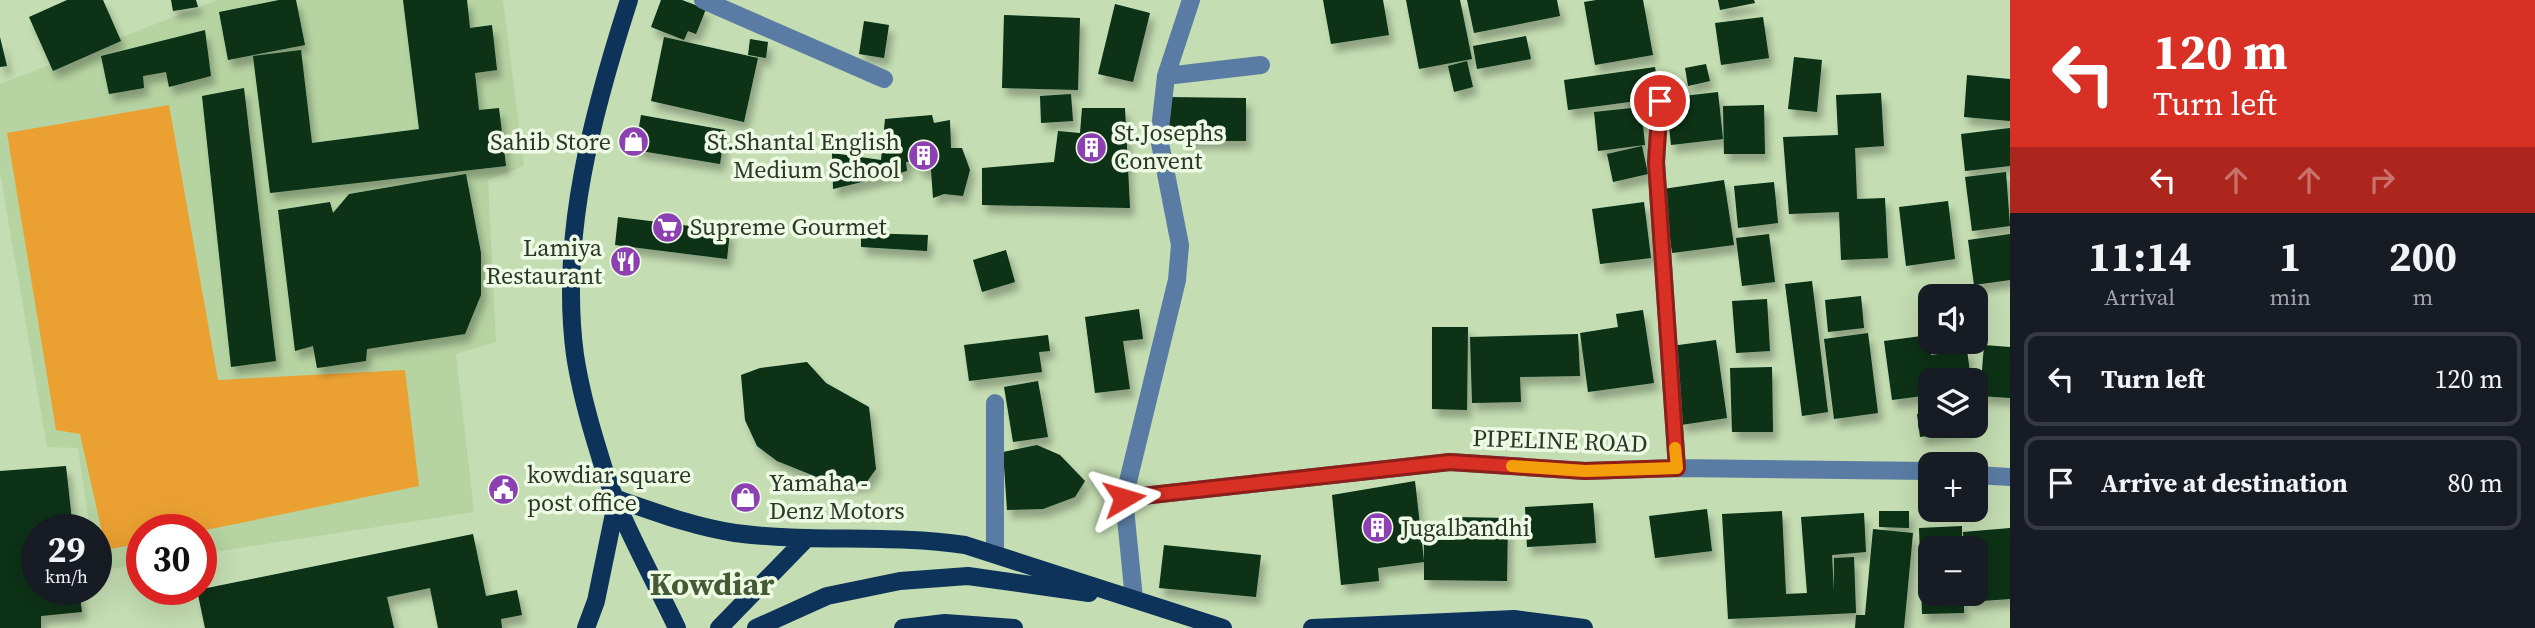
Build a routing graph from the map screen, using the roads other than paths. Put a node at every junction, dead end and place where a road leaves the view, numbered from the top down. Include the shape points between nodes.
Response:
1 (629, 0) edge
2 (703, 0) edge
3 (1191, 0) edge
4 (1261, 65) dead end
5 (1166, 76) junction
6 (884, 79) dead end
7 (1660, 101) dead end
8 (995, 403) dead end
9 (1677, 468) junction
10 (1918, 471) edge
11 (1988, 476) edge
12 (2010, 477) edge
13 (1124, 498) junction
14 (617, 499) junction
15 (806, 538) junction
16 (995, 554) junction
17 (1134, 599) junction
18 (586, 628) edge
19 (677, 628) edge
20 (719, 628) edge
21 (756, 628) edge
22 (904, 628) edge
23 (1014, 628) edge
24 (1223, 628) edge
25 (1312, 628) edge
26 (1584, 628) edge

1 - 14 main road via 586,154 574,237 575,354 599,456
2 - 6 street
3 - 5 street
4 - 5 street
5 - 13 street via 1159,138 1180,245 1178,268
7 - 9 street via 1656,162
8 - 16 street
9 - 10 street, PIPELINE ROAD
9 - 13 street, PIPELINE ROAD via 1585,471 1450,462
11 - 12 street
13 - 17 street
14 - 15 main road via 692,525
14 - 18 main road
14 - 19 main road
15 - 16 main road via 925,539
15 - 20 main road
16 - 17 main road
17 - 21 main road via 968,576 941,578 827,596
17 - 24 main road
22 - 23 main road via 945,623
25 - 26 main road via 1514,619

